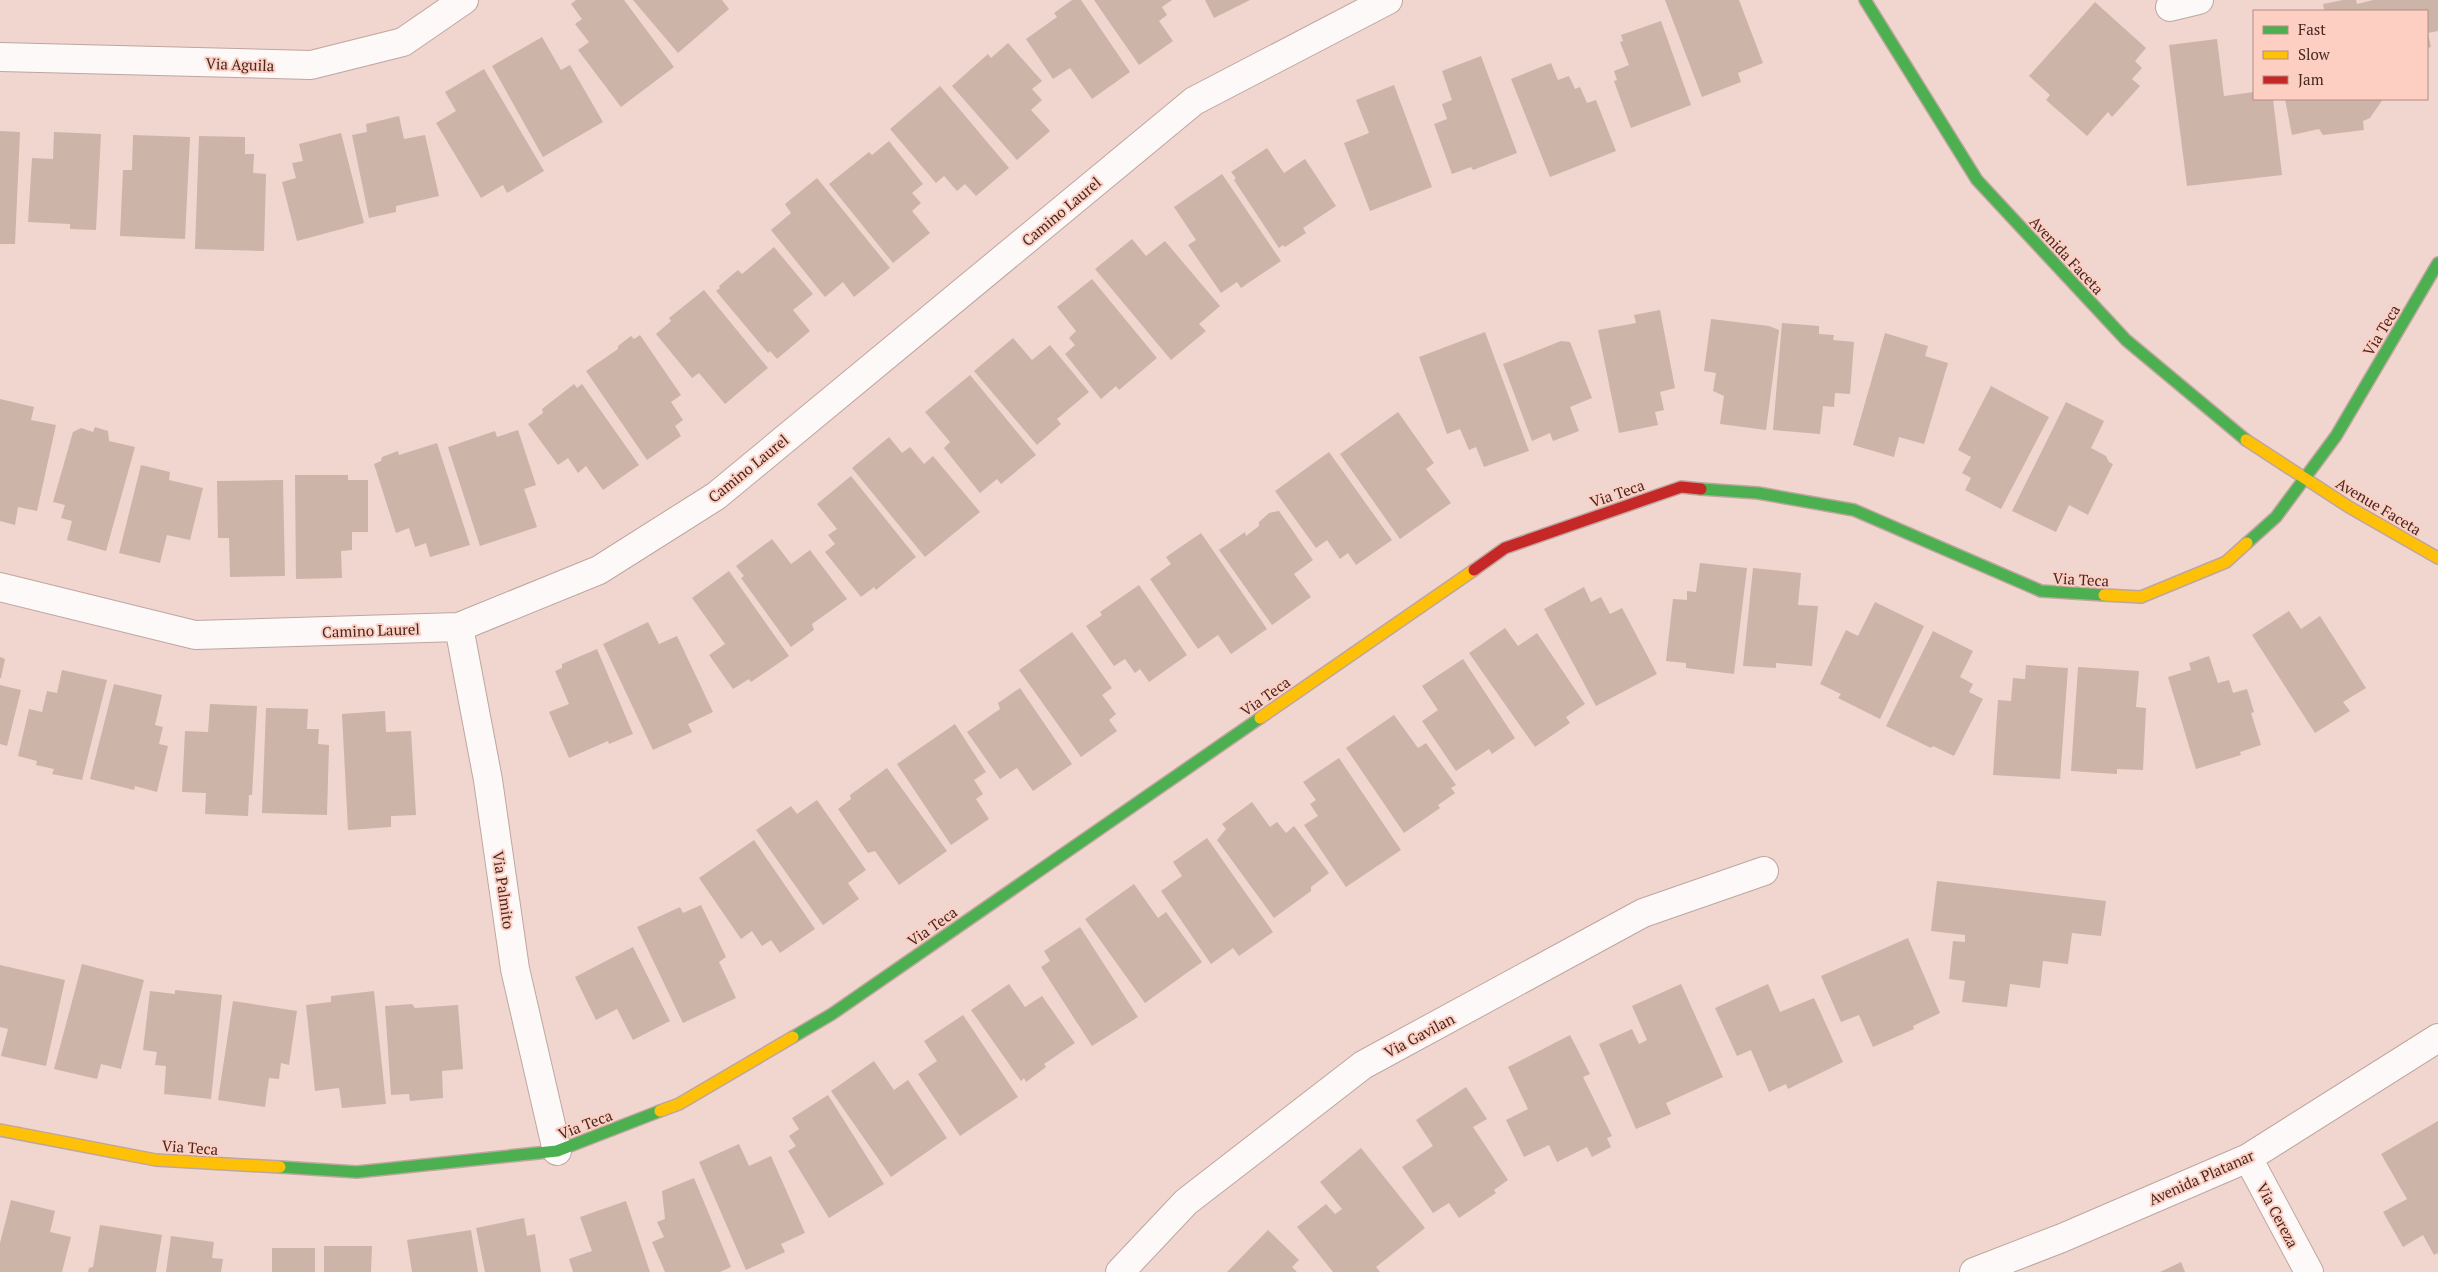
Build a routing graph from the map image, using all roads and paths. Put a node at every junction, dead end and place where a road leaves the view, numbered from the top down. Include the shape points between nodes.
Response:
1 (464, 0) edge
2 (1388, 0) edge
3 (1865, 0) edge
4 (2199, 0) edge
5 (2170, 7) dead end
6 (0, 57) edge
7 (2438, 263) edge
8 (2305, 477) junction
9 (2438, 558) edge
10 (0, 588) edge
11 (459, 627) junction
12 (1764, 870) dead end
13 (2438, 1038) edge
14 (0, 1130) edge
15 (557, 1151) junction
16 (2248, 1158) junction
17 (1120, 1272) edge
18 (1974, 1272) edge
19 (2309, 1272) edge

1 - 6 street, Via Aguila via 404,42 311,66
2 - 11 street, Camino Laurel via 1194,101 716,496 599,570
3 - 8 street, Avenida Faceta via 1984,187 2126,340 2236,433
4 - 5 street
7 - 8 street, Via Teca via 2336,436
8 - 9 street, Avenue Faceta via 2348,507
8 - 15 street, Via Teca via 2276,517 2226,562 2141,597 2041,591 1854,510 1749,492 1681,487 1505,548 832,1014 679,1104
10 - 11 street, Camino Laurel via 195,635
11 - 15 street, Via Palmito via 488,780 516,969
12 - 17 street, Via Gavilan via 1642,913 1363,1065 1186,1202
13 - 16 street, Avenida Platanar
14 - 15 street, Via Teca via 156,1160 357,1172
16 - 18 street, Avenida Platanar
16 - 19 street, Via Cereza

